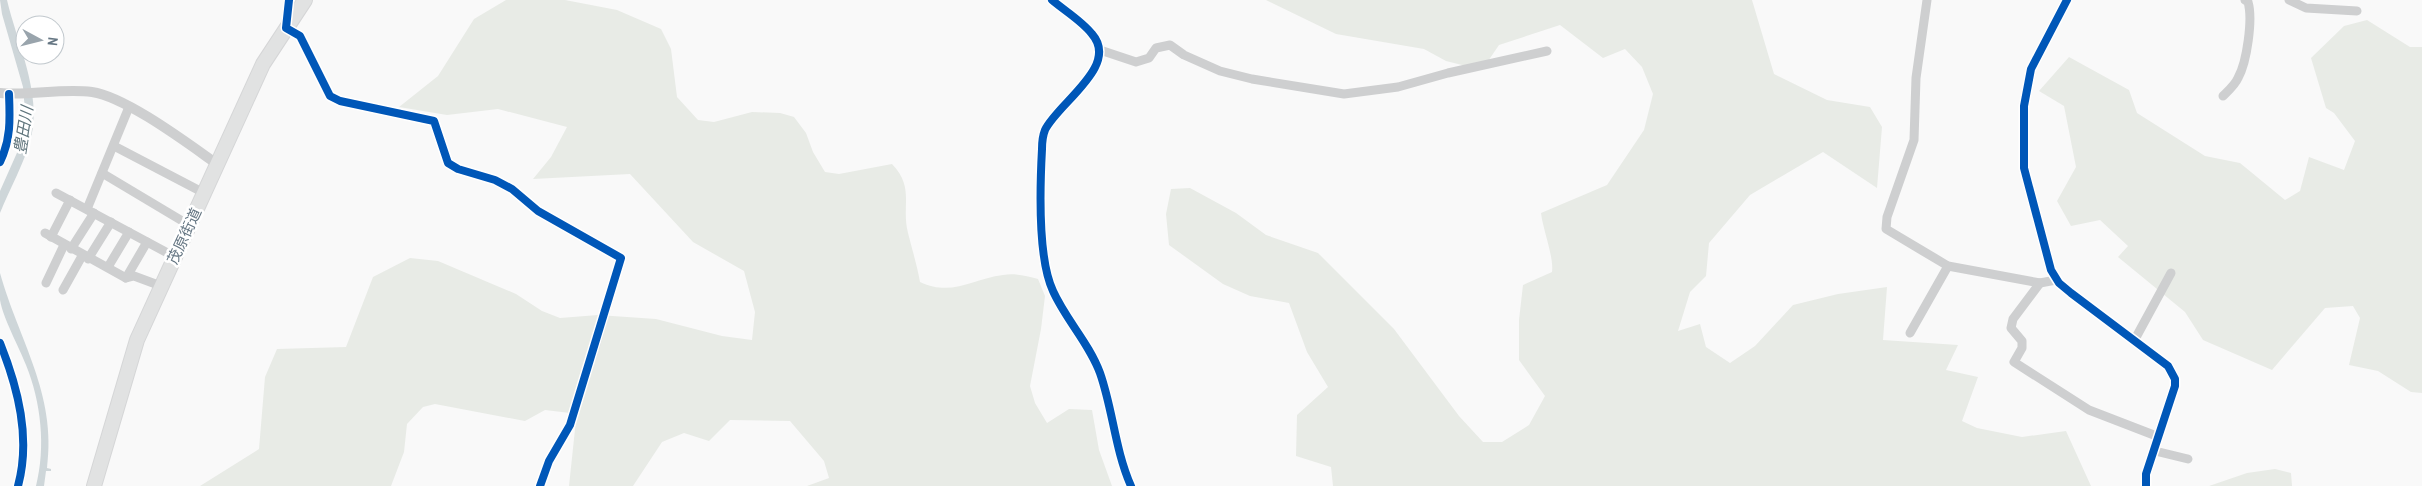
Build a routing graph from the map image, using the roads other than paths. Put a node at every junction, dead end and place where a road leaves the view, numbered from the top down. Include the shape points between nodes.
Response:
1 (289, 0) edge
2 (305, 0) edge
3 (1052, 0) edge
4 (1927, 0) edge
5 (2062, 0) edge
6 (2067, 0) edge
7 (2289, 0) edge
8 (2249, 1) edge
9 (2357, 11) dead end
10 (286, 28) junction
11 (1100, 50) junction
12 (1547, 51) dead end
13 (5, 94) edge
14 (2223, 96) dead end
15 (129, 108) junction
16 (114, 146) junction
17 (217, 164) junction
18 (102, 173) junction
19 (56, 192) dead end
20 (204, 193) junction
21 (70, 200) junction
22 (90, 211) junction
23 (111, 222) junction
24 (189, 225) junction
25 (129, 232) junction
26 (146, 242) junction
27 (68, 247) junction
28 (175, 257) junction
29 (85, 258) junction
30 (1948, 266) junction
31 (108, 268) junction
32 (2170, 273) dead end
33 (126, 278) junction
34 (2056, 280) junction
35 (46, 283) dead end
36 (2040, 283) junction
37 (161, 286) junction
38 (63, 290) dead end
39 (1910, 334) dead end
40 (2134, 341) junction
41 (595, 347) tunnel mouth
42 (570, 425) tunnel mouth
43 (2160, 437) junction
44 (2155, 451) junction
45 (2188, 459) dead end
46 (94, 486) edge
47 (540, 486) edge
48 (1131, 486) edge
49 (2146, 486) edge

1 - 10 street
2 - 10 main road, 茂原街道
3 - 11 street via 1092,33
4 - 30 street via 1916,78 1914,140 1886,229
5 - 6 street
6 - 34 street via 2031,69 2024,106 2023,150 2027,185 2050,270
7 - 9 street via 2306,8
8 - 14 street via 2252,13 2243,68 2238,80
10 - 17 main road, 茂原街道 via 263,64
10 - 41 street via 300,36 330,96 340,101 434,121 448,163 495,180 538,211 621,258
11 - 12 street via 1136,62 1149,58 1156,48 1170,45 1220,71 1344,94 1398,86
11 - 48 street via 1096,68 1066,101 1045,131 1042,147 1042,245 1052,291 1100,373 1122,466
13 - 15 street via 98,93
15 - 16 street
15 - 17 street via 173,133
16 - 18 street
16 - 20 street
17 - 20 main road, 茂原街道
18 - 22 street
18 - 24 street
19 - 21 street
20 - 24 main road, 茂原街道
21 - 22 street
21 - 27 street via 48,235
22 - 23 street
22 - 27 street
23 - 25 street
23 - 29 street
24 - 28 main road, 茂原街道
25 - 26 street
25 - 31 street
26 - 28 street
26 - 33 street
27 - 29 street
27 - 35 street
28 - 37 main road, 茂原街道
29 - 31 street
29 - 38 street
30 - 36 street
30 - 39 street
31 - 33 street
32 - 40 street
33 - 37 street via 134,276
34 - 36 street
34 - 40 street
36 - 43 street via 2013,319 2011,328 2022,341 2014,362 2088,410
37 - 46 main road, 茂原街道 via 137,340
40 - 43 street via 2168,366 2174,379 2175,386
42 - 47 street via 549,461
43 - 44 street
44 - 45 street
44 - 49 street via 2146,474

